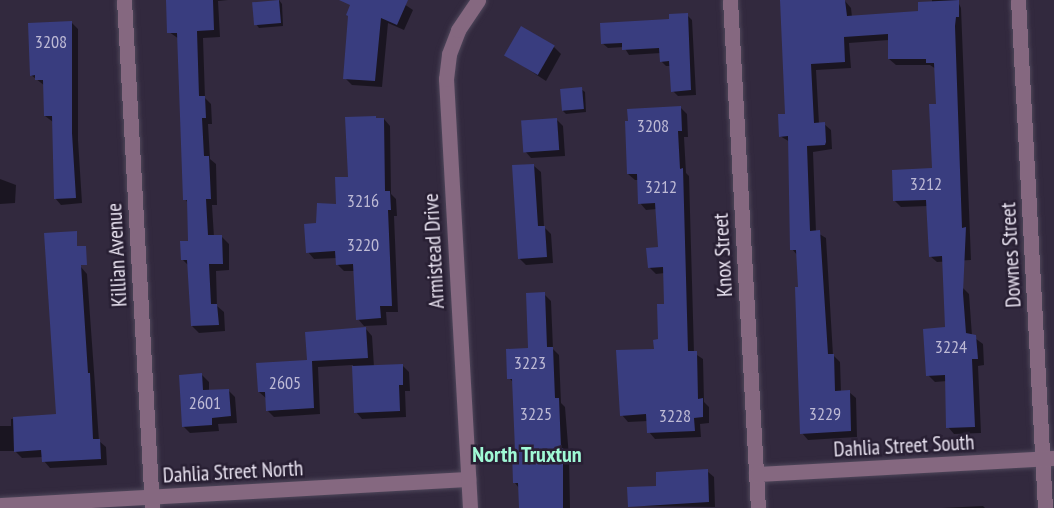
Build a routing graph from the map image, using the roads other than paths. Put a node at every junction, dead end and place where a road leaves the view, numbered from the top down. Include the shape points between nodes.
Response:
1 (124, 0) edge
2 (478, 0) edge
3 (730, 0) edge
4 (1018, 0) edge
5 (1048, 459) edge
6 (756, 474) junction
7 (468, 479) junction
8 (152, 503) edge
9 (0, 505) edge
10 (470, 508) edge
11 (758, 508) edge
12 (1045, 508) edge

1 - 8 street, Killian Avenue
2 - 7 street, Armistead Drive via 458,30 449,54 446,79
3 - 6 street, Knox Street
4 - 5 street, Downes Street
5 - 6 street, Dahlia Street South
5 - 12 street, Downes Street
6 - 11 street, Knox Street
7 - 8 street, Dahlia Street North
7 - 10 street, Armistead Drive
8 - 9 street, Dahlia Street North

